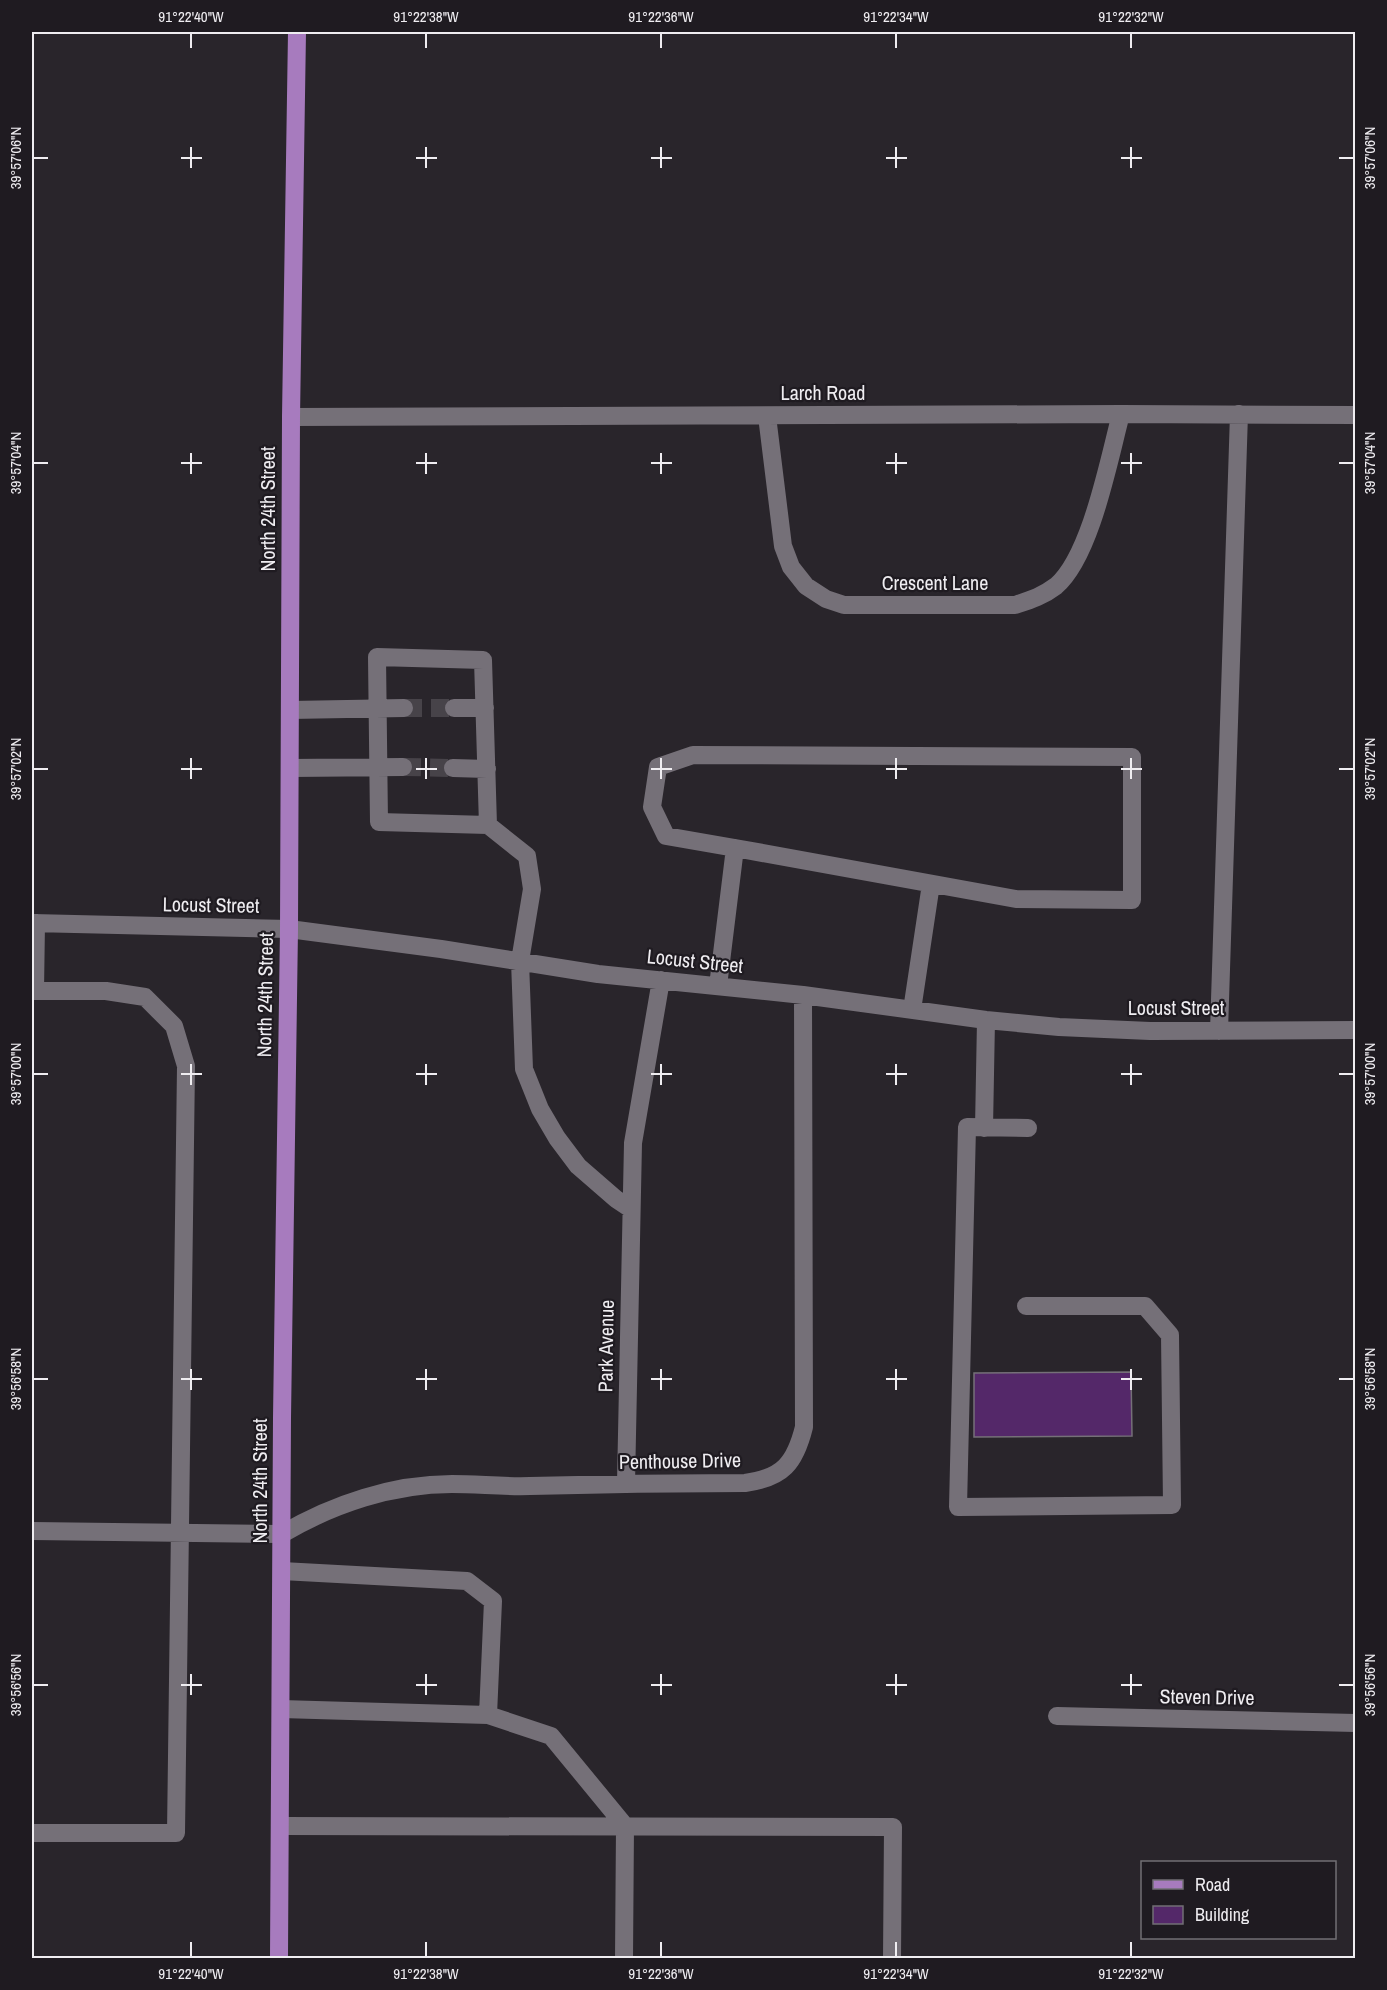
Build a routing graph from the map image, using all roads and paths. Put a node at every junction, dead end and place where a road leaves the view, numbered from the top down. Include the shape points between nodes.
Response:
1 (297, 32) edge
2 (1121, 414) junction
3 (1239, 414) junction
4 (1356, 415) edge
5 (767, 416) junction
6 (291, 417) junction
7 (377, 708) junction
8 (404, 708) tunnel mouth
9 (454, 708) tunnel mouth
10 (484, 708) junction
11 (290, 710) junction
12 (379, 767) junction
13 (403, 767) tunnel mouth
14 (290, 768) junction
15 (453, 768) tunnel mouth
16 (487, 770) junction
17 (488, 825) junction
18 (735, 848) junction
19 (931, 884) junction
20 (34, 923) edge
21 (289, 929) junction
22 (520, 961) junction
23 (661, 980) junction
24 (718, 986) junction
25 (33, 991) edge
26 (803, 995) junction
27 (912, 1010) junction
28 (986, 1020) junction
29 (1356, 1030) edge
30 (1219, 1031) junction
31 (984, 1128) junction
32 (1028, 1128) dead end
33 (630, 1209) junction
34 (1026, 1306) dead end
35 (626, 1484) junction
36 (32, 1532) edge
37 (181, 1532) junction
38 (282, 1533) junction
39 (282, 1571) junction
40 (281, 1709) junction
41 (488, 1715) junction
42 (1056, 1716) dead end
43 (1356, 1723) edge
44 (280, 1826) junction
45 (625, 1827) junction
46 (32, 1833) edge
47 (279, 1959) edge
48 (624, 1959) edge
49 (892, 1959) edge

1 - 6 main road, North 24th Street
2 - 3 street, Larch Road
2 - 5 street, Larch Road
2 - 5 street, Crescent Lane via 1090,526 1073,566 1039,598 1015,605 844,605 807,586 791,567 783,546
3 - 4 street, Larch Road
3 - 30 street
5 - 6 street, Larch Road
6 - 11 main road, North 24th Street
7 - 8 street
7 - 10 street via 377,657 483,660
7 - 11 street
7 - 12 street
9 - 10 street
10 - 16 street
11 - 14 main road, North 24th Street
12 - 13 street
12 - 14 street
12 - 17 street via 379,822
14 - 21 main road, North 24th Street
15 - 16 street
16 - 17 street
17 - 22 street via 527,856 531,889
18 - 19 street
18 - 19 street via 666,836 652,807 658,767 693,755 1132,757 1132,900 1016,899
18 - 24 street
19 - 27 street
20 - 21 street, Locust Street
20 - 25 street
21 - 22 street, Locust Street
21 - 38 main road, North 24th Street
22 - 23 street, Locust Street
22 - 33 street via 524,1068 540,1109 579,1166
23 - 24 street, Locust Street
23 - 33 street, Park Avenue via 633,1143
24 - 26 street, Locust Street
25 - 37 street via 106,991 145,997 174,1026 186,1066
26 - 27 street, Locust Street
26 - 35 street, Penthouse Drive via 804,1427 798,1450 779,1473 763,1481
27 - 28 street, Locust Street
28 - 30 street, Locust Street via 1139,1031
28 - 31 street
29 - 30 street, Locust Street
31 - 32 street
31 - 34 street via 967,1127 958,1507 1172,1506 1170,1335 1145,1306
33 - 35 street, Park Avenue
35 - 38 street, Penthouse Drive via 450,1484 401,1489 350,1502
36 - 37 street
37 - 38 street
37 - 46 street via 176,1833
38 - 39 main road, North 24th Street
39 - 40 main road, North 24th Street
39 - 41 street via 467,1581 493,1601
40 - 41 street
40 - 44 main road, North 24th Street
41 - 45 street via 551,1736
42 - 43 street, Steven Drive
44 - 45 street
44 - 47 main road, North 24th Street
45 - 48 street
45 - 49 street via 893,1827

